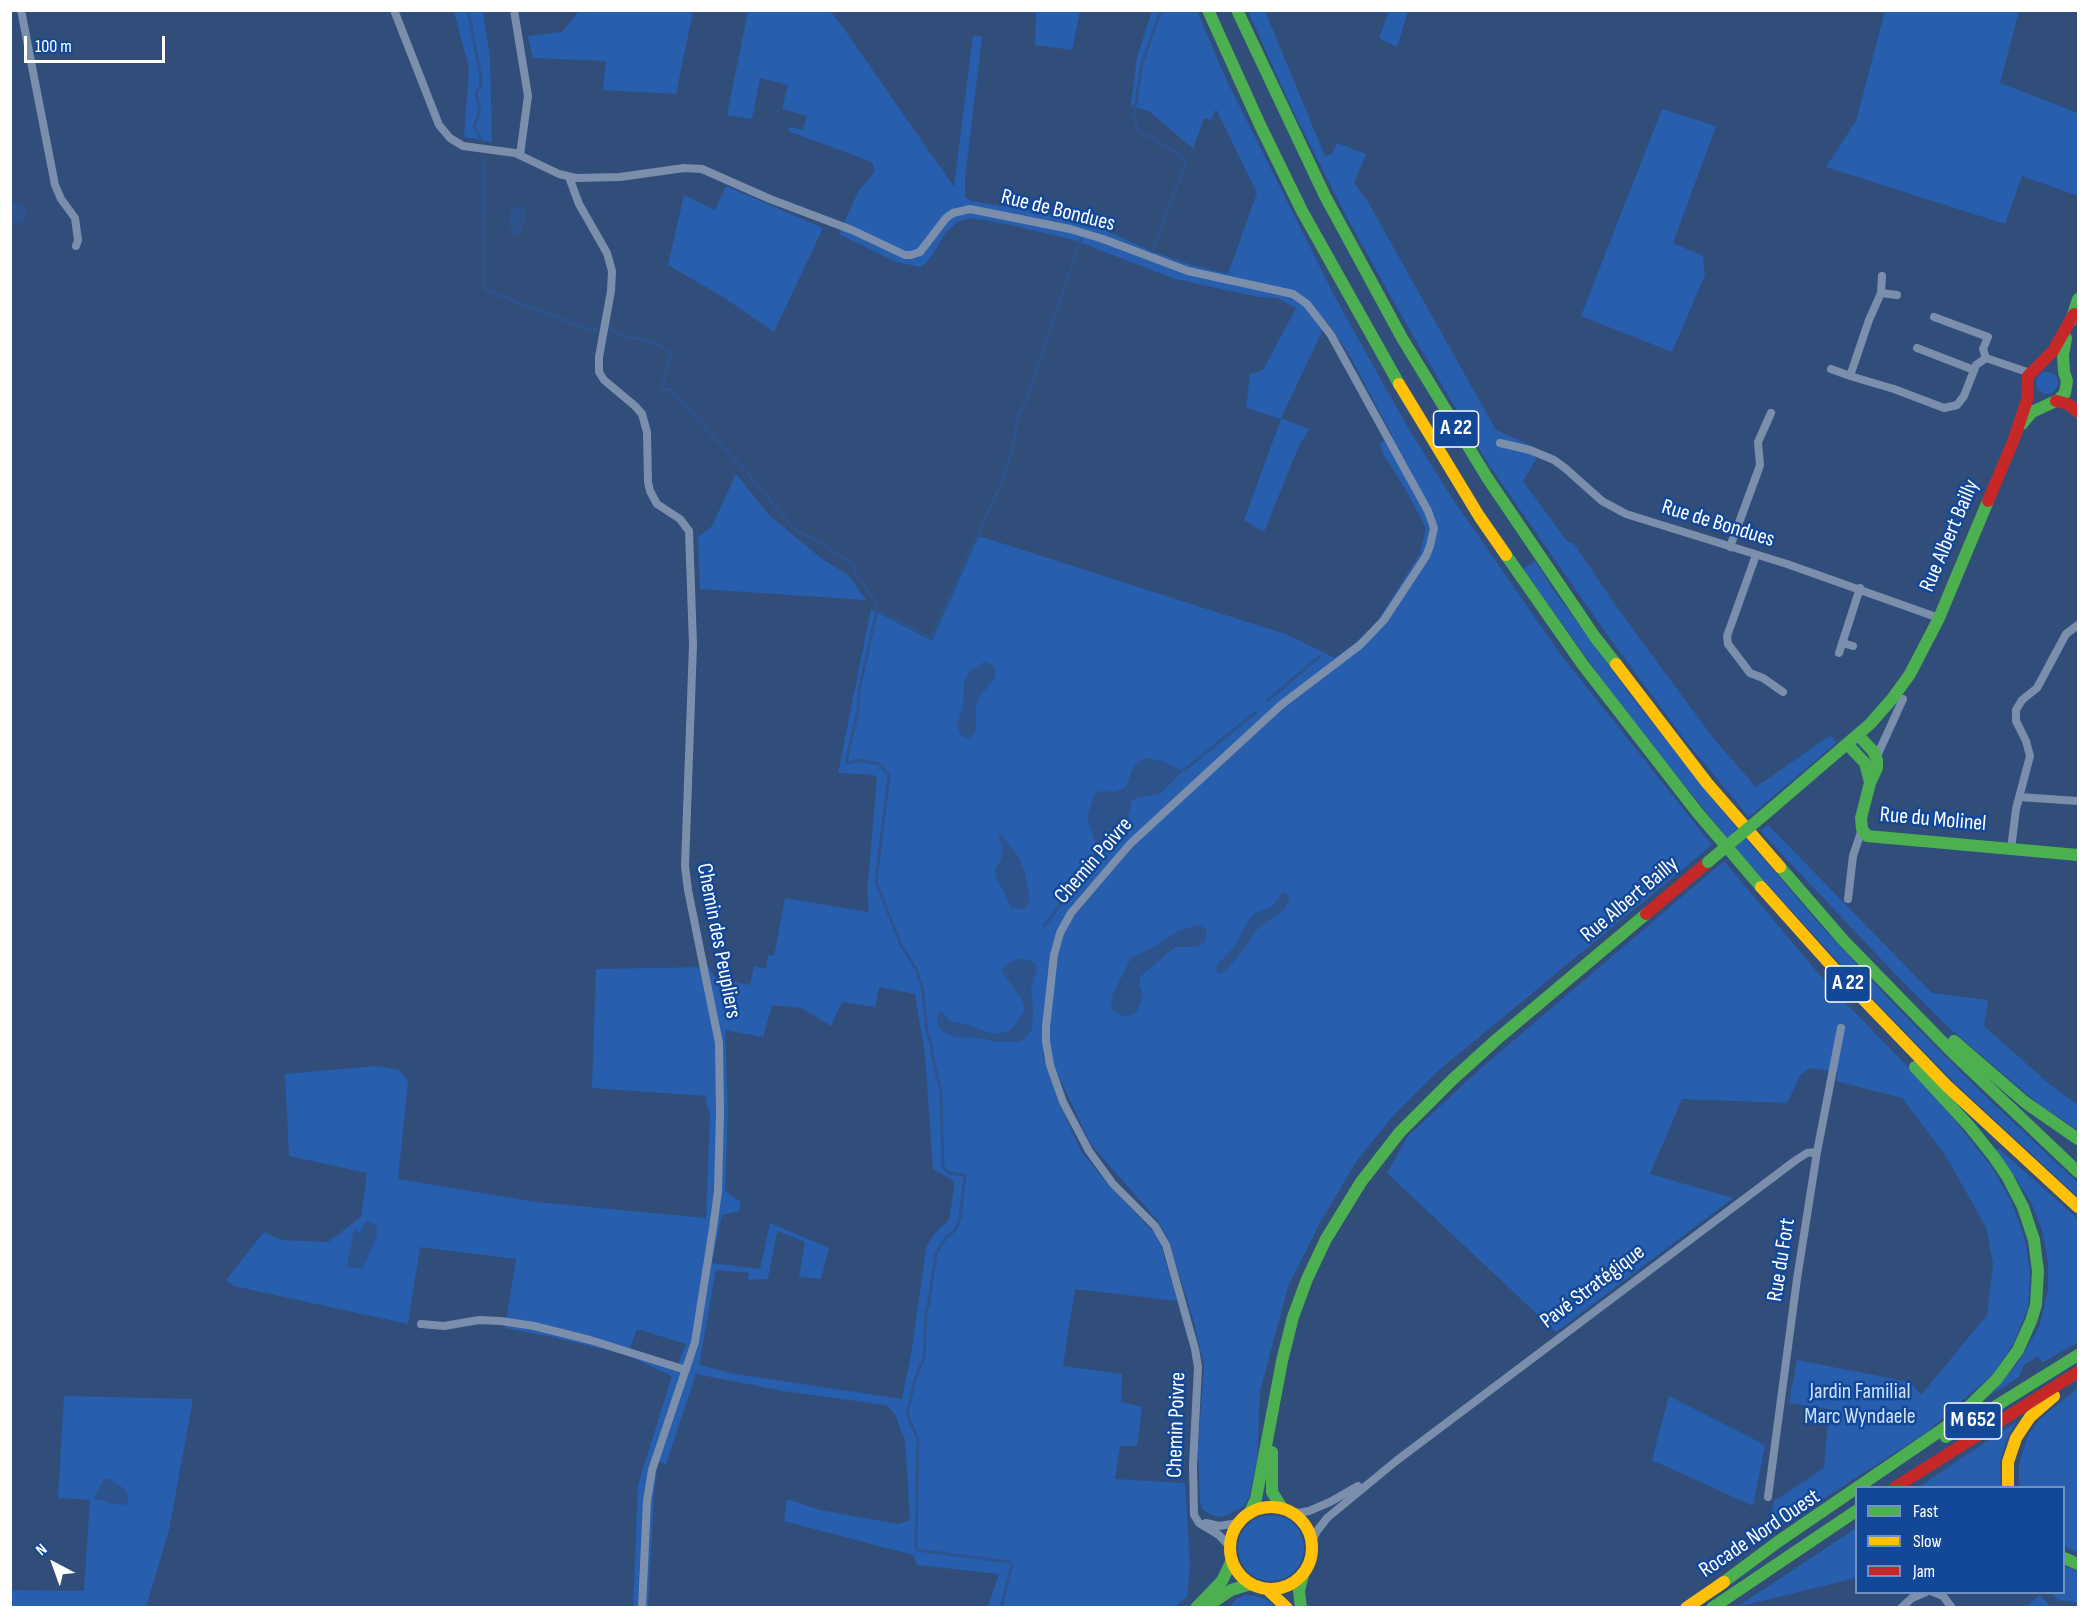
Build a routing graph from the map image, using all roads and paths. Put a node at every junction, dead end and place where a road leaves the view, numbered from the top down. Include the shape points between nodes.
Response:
1 (21, 10) edge
2 (394, 10) edge
3 (514, 10) edge
4 (1208, 10) edge
5 (1237, 10) edge
6 (520, 155) junction
7 (569, 177) junction
8 (76, 246) dead end
9 (1881, 276) dead end
10 (1881, 293) junction
11 (1897, 295) dead end
12 (2079, 299) edge
13 (2074, 314) junction
14 (1934, 317) dead end
15 (1917, 348) dead end
16 (1986, 358) junction
17 (1831, 369) dead end
18 (2033, 369) junction
19 (1974, 370) junction
20 (2065, 375) junction
21 (1850, 376) junction
22 (2028, 390) junction
23 (2077, 391) edge
24 (2052, 402) junction
25 (2079, 412) edge
26 (1771, 413) dead end
27 (2014, 438) junction
28 (1500, 443) dead end
29 (1434, 528) joint
30 (1730, 547) junction
31 (1756, 555) junction
32 (1860, 588) junction
33 (1939, 618) junction
34 (2079, 625) edge
35 (1842, 643) junction
36 (1852, 645) dead end
37 (1839, 653) dead end
38 (1783, 692) dead end
39 (1903, 699) dead end
40 (1858, 735) junction
41 (1848, 745) junction
42 (1877, 756) junction
43 (1870, 783) junction
44 (2019, 796) junction
45 (2079, 801) edge
46 (1862, 830) junction
47 (2011, 849) junction
48 (2079, 855) edge
49 (1753, 879) junction
50 (1848, 899) dead end
51 (1893, 993) junction
52 (1841, 1028) dead end
53 (2079, 1139) edge
54 (1817, 1152) junction
55 (2079, 1172) edge
56 (2079, 1207) edge
57 (421, 1324) dead end
58 (2079, 1356) edge
59 (686, 1370) junction
60 (2079, 1372) edge
61 (2079, 1381) edge
62 (1277, 1393) junction
63 (1396, 1461) junction
64 (1860, 1486) edge
65 (1870, 1486) edge
66 (1897, 1486) edge
67 (2008, 1486) edge
68 (1855, 1489) edge
69 (1855, 1496) edge
70 (1768, 1497) dead end
71 (1193, 1510) junction
72 (1286, 1510) junction
73 (1855, 1512) edge
74 (1249, 1514) junction
75 (1238, 1523) junction
76 (1312, 1541) junction
77 (1231, 1554) junction
78 (2065, 1558) edge
79 (2079, 1564) edge
80 (1305, 1571) junction
81 (1251, 1584) junction
82 (1717, 1587) junction
83 (1267, 1589) junction
84 (1923, 1594) edge
85 (1936, 1594) edge
86 (642, 1608) edge
87 (1196, 1608) edge
88 (1205, 1608) edge
89 (1287, 1608) edge
90 (1301, 1608) edge
91 (1686, 1608) edge
92 (1712, 1608) edge
93 (1901, 1608) edge
94 (1952, 1608) edge

1 - 8 street via 55,185 75,218
2 - 6 street via 446,135 463,146
3 - 6 street via 528,96
4 - 49 main road, A 22 via 1330,264 1446,464 1526,585 1621,717
5 - 51 main road, A 22 via 1301,148 1378,296 1450,420 1524,535 1613,662 1707,783
6 - 7 street
7 - 29 street, Rue de Bondues via 606,178 676,168 702,169 905,255 920,252 942,222 953,213 969,209 1070,229 1195,273 1293,294 1307,304 1331,335
7 - 59 street, Chemin des Peupliers via 612,271 599,372 642,414 647,432 650,491 657,504 684,523 690,539 693,654 685,866 719,1043 720,1113 718,1191 695,1342
9 - 10 street
10 - 11 street
10 - 21 street
12 - 13 main road
13 - 18 main road via 2053,351
13 - 20 main road via 2063,347
14 - 16 street via 1988,337 1983,348
15 - 19 street
16 - 18 street
16 - 19 street
17 - 21 street
18 - 20 main road via 2052,364
18 - 22 main road
19 - 21 street via 1961,401 1951,408
20 - 23 main road
20 - 24 main road via 2066,391
22 - 24 main road via 2036,400
22 - 27 main road
24 - 25 main road via 2068,404
24 - 27 main road via 2028,416
26 - 30 street via 1758,442 1760,465
27 - 33 main road, Rue Albert Bailly
28 - 30 street, Rue de Bondues via 1554,460 1602,501 1626,514
29 - 71 street, Chemin Poivre via 1426,556 1371,635 1281,705 1137,837 1077,906 1058,940 1046,1034 1056,1082 1089,1151 1113,1184 1162,1236 1195,1349 1198,1383
30 - 31 street, Rue de Bondues
31 - 32 street, Rue de Bondues
31 - 38 street via 1728,644 1750,673
32 - 33 street, Rue de Bondues
32 - 35 street
33 - 40 main road, Rue Albert Bailly via 1910,674 1888,705
34 - 44 street via 2066,634 2037,688 2016,710 2016,721 2030,756
35 - 36 street
35 - 37 street
39 - 42 street, Rue du Molinel
40 - 41 main road, Rue Albert Bailly
40 - 42 main road
41 - 43 main road via 1867,766
41 - 62 main road, Rue Albert Bailly, bridge via 1473,1060 1415,1115 1348,1201 1326,1239 1307,1279 1288,1337
42 - 43 main road, Rue du Molinel
43 - 46 main road, Rue du Molinel
44 - 45 street
44 - 47 street
46 - 47 main road, Rue du Molinel via 1872,837
46 - 50 street via 1853,856
47 - 48 main road, Rue du Molinel
49 - 56 main road, A 22 via 1912,1051
49 - 64 main road via 1816,958 1994,1157 2016,1191 2037,1255 2038,1286 2031,1321 2018,1350 1997,1379 1945,1428
51 - 53 main road via 2031,1107
51 - 55 main road, A 22
52 - 54 street, Rue du Fort
54 - 63 street, Pavé Stratégique via 1807,1153 1796,1161
54 - 70 street, Rue du Fort
57 - 59 street via 444,1326 479,1320 534,1326
58 - 65 main road, M 652
59 - 86 street, Chemin des Peupliers via 651,1480
60 - 66 main road, M 652
61 - 67 main road via 2045,1403 2025,1424 2010,1454
62 - 72 main road, Rue Albert Bailly via 1271,1476 1273,1496
62 - 74 main road, Rue Albert Bailly via 1258,1492
63 - 72 street, Pavé Stratégique via 1320,1507 1303,1512
63 - 76 street, Pavé Stratégique via 1327,1518
68 - 82 main road
69 - 82 main road, Rocade Nord Ouest
71 - 75 street, Chemin Poivre via 1211,1525
71 - 77 street, Chemin Poivre via 1199,1523 1219,1535
72 - 74 main road via 1262,1508
72 - 76 main road via 1299,1517
73 - 92 main road, Rocade Nord Ouest
74 - 75 main road
75 - 77 main road via 1232,1534
76 - 80 main road
77 - 81 main road via 1239,1574
77 - 87 main road via 1222,1581
78 - 79 main road
80 - 83 main road via 1289,1586
80 - 90 main road via 1299,1591
81 - 83 main road
81 - 88 main road via 1231,1590
82 - 91 main road, Rocade Nord Ouest
83 - 89 main road
84 - 93 street
85 - 94 street

